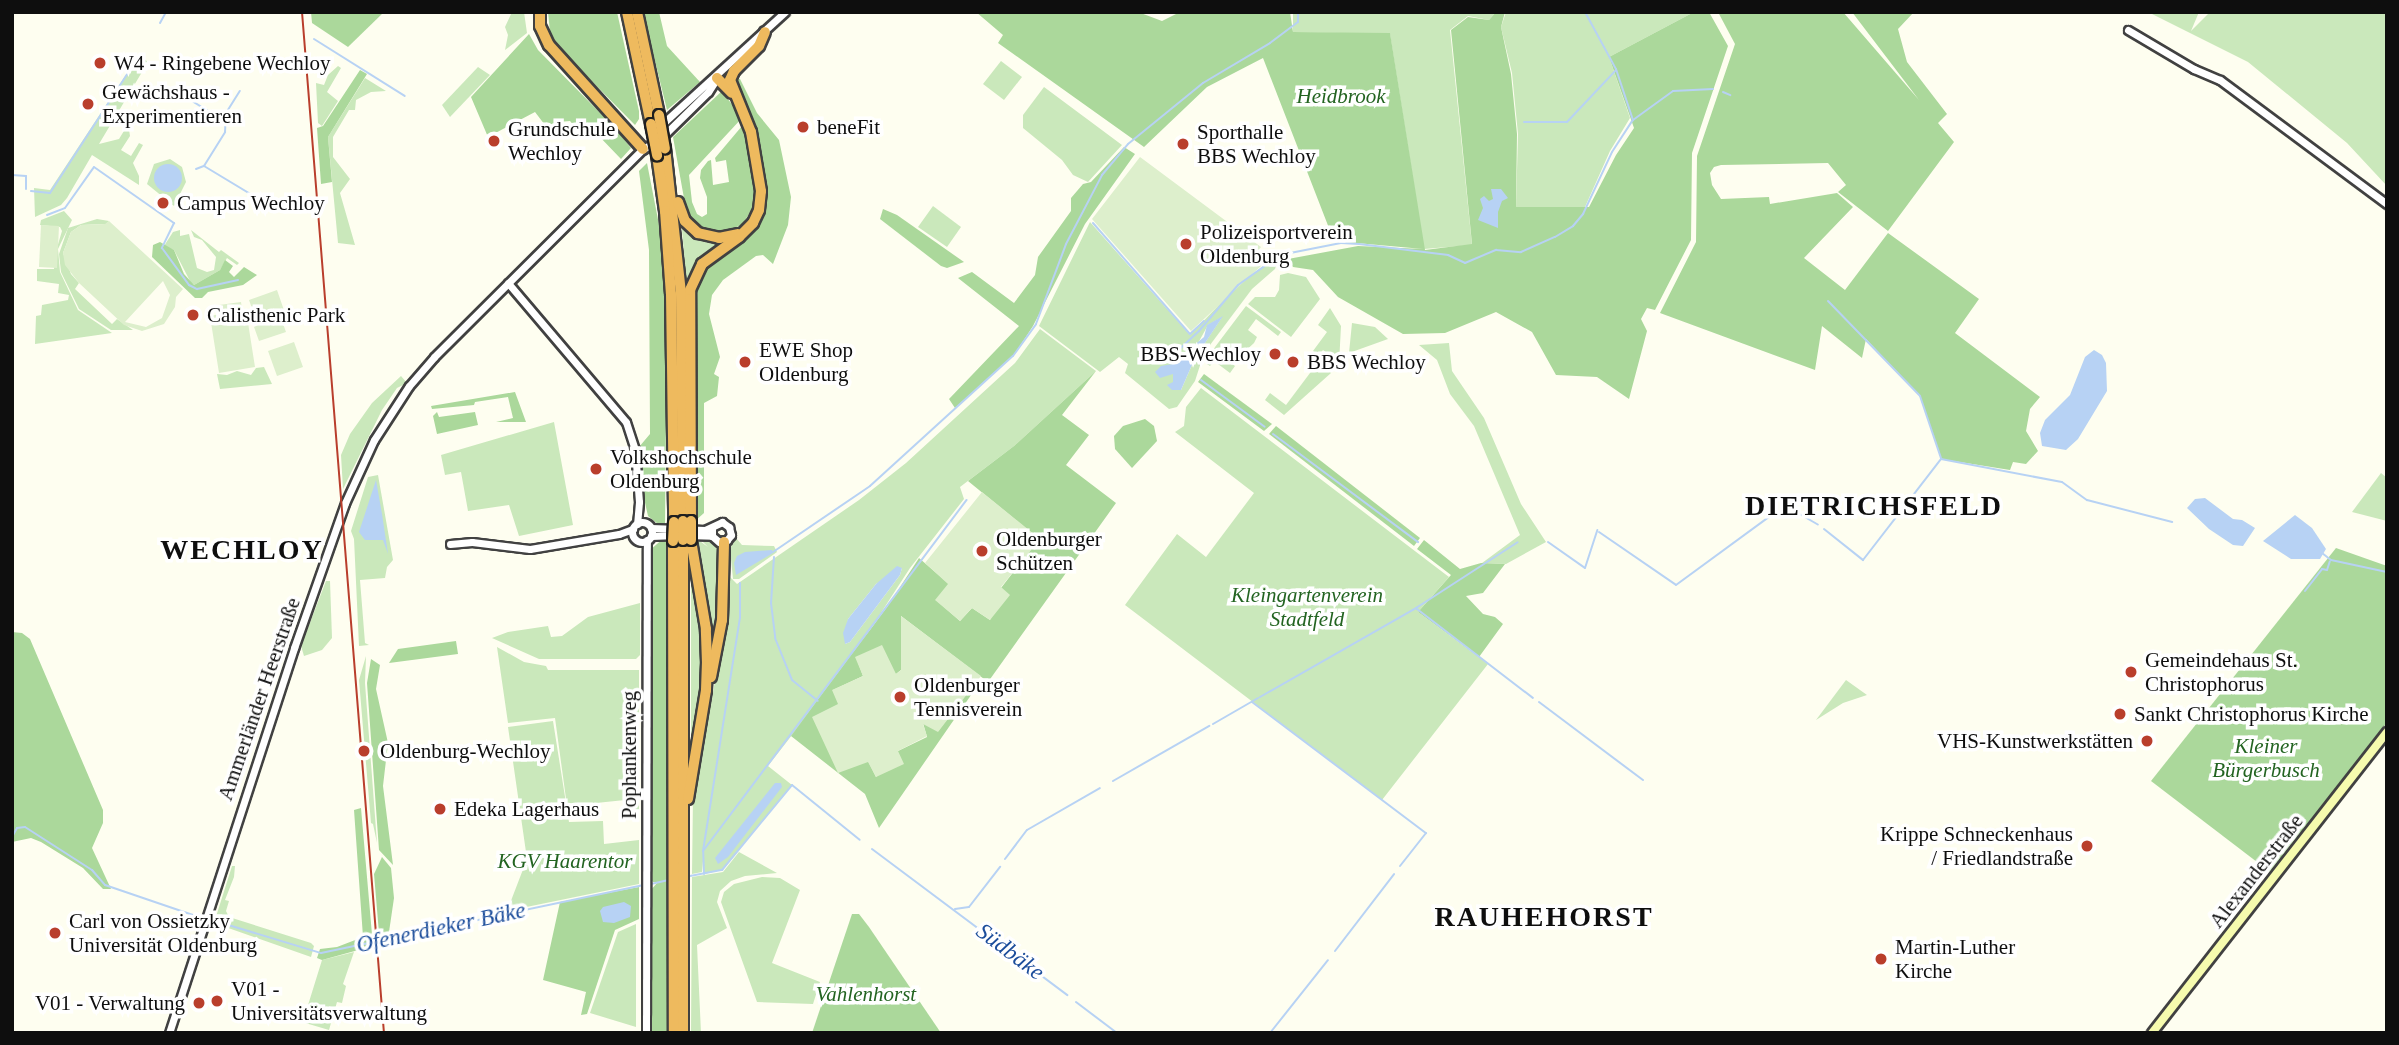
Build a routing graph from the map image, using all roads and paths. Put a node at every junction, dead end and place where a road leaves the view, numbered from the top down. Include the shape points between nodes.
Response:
1 (540, 12) edge
2 (625, 12) edge
3 (637, 12) edge
4 (785, 12) edge
5 (2129, 30) dead end
6 (765, 32) junction
7 (717, 78) junction
8 (738, 98) junction
9 (643, 149) junction
10 (661, 151) junction
11 (670, 185) junction
12 (2387, 204) edge
13 (741, 233) junction
14 (508, 284) junction
15 (683, 522) junction
16 (642, 532) junction
17 (712, 532) junction
18 (683, 540) junction
19 (723, 542) junction
20 (450, 544) dead end
21 (706, 690) junction
22 (2387, 732) edge
23 (683, 824) junction
24 (169, 1033) edge
25 (646, 1033) edge
26 (674, 1033) edge
27 (683, 1033) edge
28 (2152, 1033) edge

1 - 9 highway via 540,26 549,44
2 - 10 highway, bridge
3 - 10 highway, bridge via 659,115
4 - 6 street, Ammerländer Heerstraße
5 - 12 street via 2220,80
6 - 7 street, Ammerländer Heerstraße
6 - 8 highway via 759,46 731,75
7 - 8 highway
7 - 9 street, Ammerländer Heerstraße via 670,129
8 - 13 highway via 751,132 761,195 755,219
9 - 14 street, Ammerländer Heerstraße
10 - 11 highway
10 - 15 highway
11 - 13 highway via 683,217 698,233 719,239
11 - 15 highway via 681,306
13 - 15 highway via 702,264 690,289
14 - 16 street, Pophankenweg via 624,419 634,446
14 - 24 street, Ammerländer Heerstraße via 409,386 357,474 273,709
15 - 18 highway, bridge
16 - 17 street
16 - 20 street via 530,549
16 - 25 street, Pophankenweg
17 - 19 street via 716,541
17 - 19 street via 720,522 729,527 731,536
18 - 21 highway via 706,629
18 - 23 highway
18 - 26 highway
19 - 21 highway via 721,629
21 - 23 highway
22 - 28 main road, Alexanderstraße
23 - 27 highway

